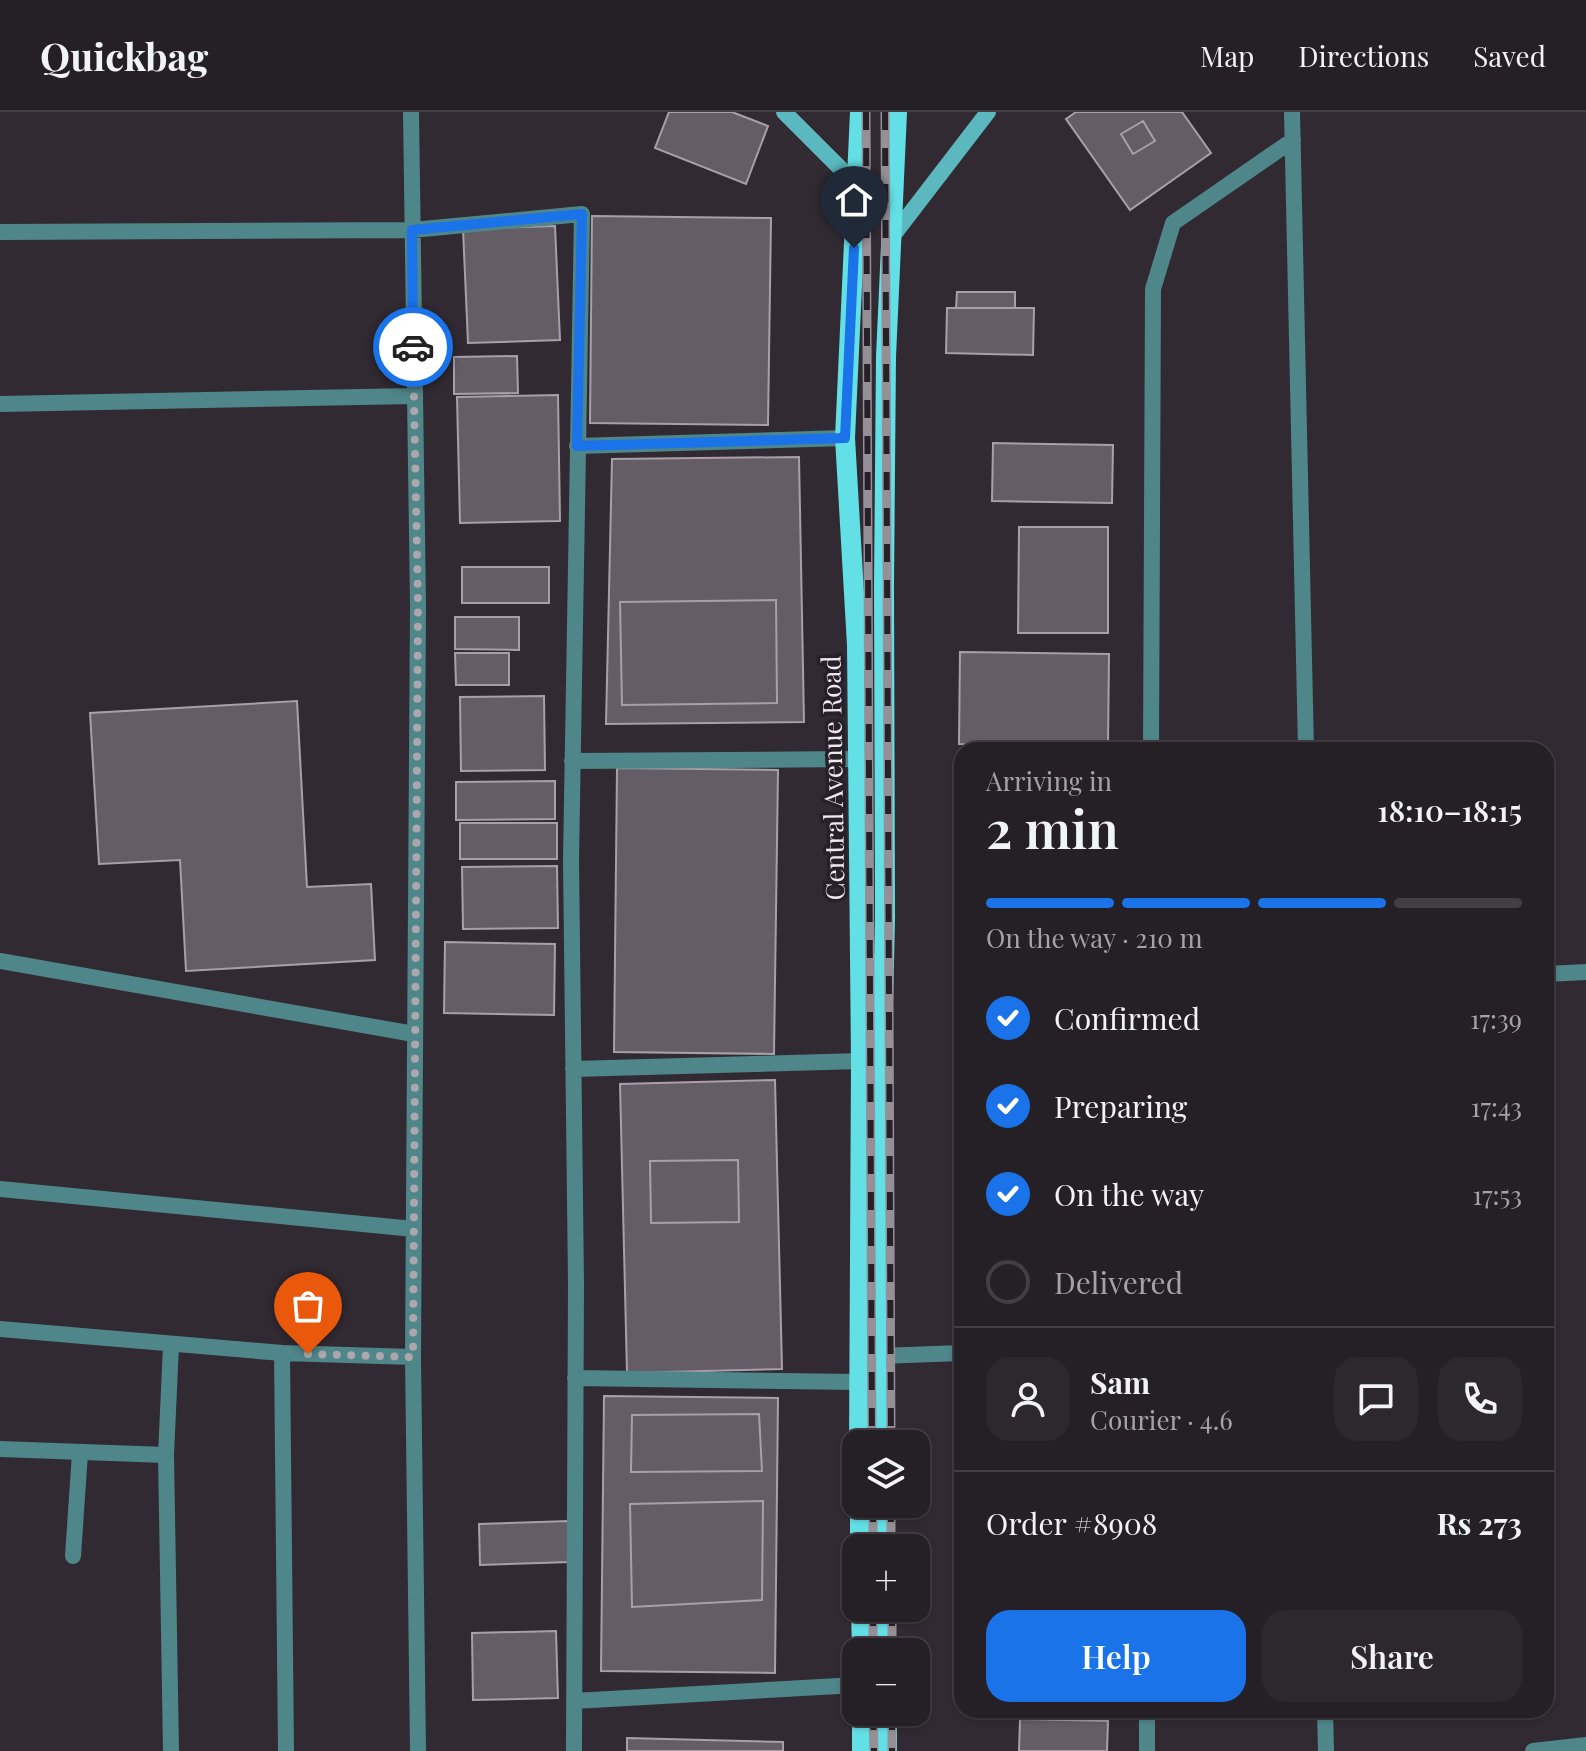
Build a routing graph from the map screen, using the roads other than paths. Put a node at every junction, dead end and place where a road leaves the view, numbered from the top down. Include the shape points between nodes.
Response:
1 (411, 112) edge
2 (784, 112) edge
3 (860, 112) edge
4 (897, 112) edge
5 (988, 112) edge
6 (1292, 112) edge
7 (1293, 140) junction
8 (857, 185) junction
9 (412, 230) junction
10 (0, 232) edge
11 (892, 237) junction
12 (414, 396) junction
13 (0, 404) edge
14 (845, 438) junction
15 (577, 446) junction
16 (1151, 742) edge
17 (1306, 742) edge
18 (858, 759) junction
19 (572, 761) junction
20 (0, 961) edge
21 (1586, 972) edge
22 (1554, 974) edge
23 (414, 1034) junction
24 (861, 1061) junction
25 (573, 1069) junction
26 (0, 1189) edge
27 (414, 1229) junction
28 (0, 1329) edge
29 (171, 1345) junction
30 (282, 1353) junction
31 (954, 1353) edge
32 (879, 1356) junction
33 (413, 1357) junction
34 (575, 1378) junction
35 (858, 1382) junction
36 (859, 1430) edge
37 (880, 1430) edge
38 (0, 1449) edge
39 (80, 1453) junction
40 (166, 1455) junction
41 (73, 1556) dead end
42 (842, 1686) edge
43 (574, 1701) junction
44 (1147, 1718) edge
45 (1325, 1718) edge
46 (862, 1726) edge
47 (887, 1726) edge
48 (1586, 1745) edge
49 (171, 1751) edge
50 (286, 1751) edge
51 (418, 1751) edge
52 (574, 1751) edge
53 (862, 1751) edge
54 (887, 1751) edge
55 (1147, 1751) edge
56 (1326, 1751) edge
57 (1533, 1751) edge

1 - 9 street
2 - 8 main road
3 - 8 main road, Central Avenue Road
4 - 11 main road
5 - 11 main road
6 - 7 street
7 - 16 street via 1173,223 1153,289
7 - 17 street
8 - 14 main road, Central Avenue Road
9 - 10 street
9 - 12 street
9 - 15 street via 582,214
11 - 32 main road via 885,433
12 - 13 street
12 - 23 street
14 - 15 street
14 - 18 main road, Central Avenue Road
15 - 19 street
18 - 19 street
18 - 24 main road, Central Avenue Road
19 - 25 street
20 - 23 street
21 - 22 street
23 - 27 street
24 - 25 street
24 - 35 main road, Central Avenue Road
25 - 34 street
26 - 27 street
27 - 33 street
28 - 29 street
29 - 30 street
29 - 40 street
30 - 33 street
30 - 50 street
31 - 32 street
32 - 37 main road
33 - 51 street
34 - 35 street
34 - 43 street
35 - 36 main road, Central Avenue Road
38 - 39 street
39 - 40 street
39 - 41 street
40 - 49 street
42 - 43 street
43 - 52 street
44 - 55 street
45 - 56 street
46 - 53 main road
47 - 54 main road
48 - 57 street

